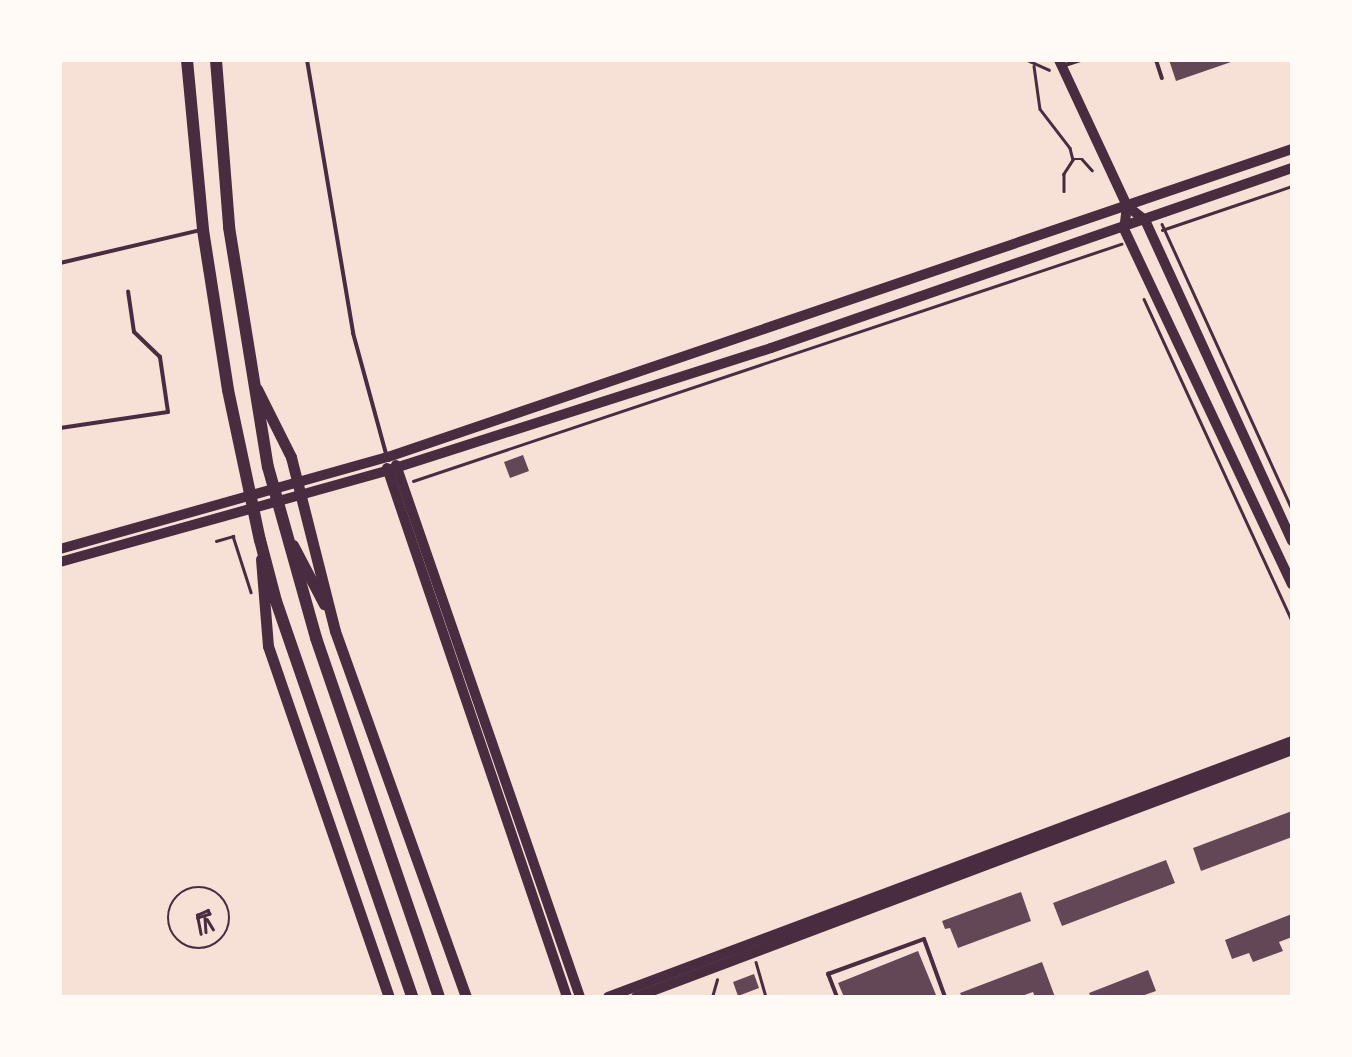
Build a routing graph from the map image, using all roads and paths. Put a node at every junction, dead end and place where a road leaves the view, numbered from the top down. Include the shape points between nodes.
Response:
1 (186, 60) edge
2 (216, 60) edge
3 (307, 60) edge
4 (1027, 60) edge
5 (1080, 60) edge
6 (1156, 60) edge
7 (1061, 63) edge
8 (1034, 66) junction
9 (1048, 70) dead end
10 (1162, 78) dead end
11 (1292, 148) edge
12 (1073, 160) junction
13 (1292, 168) edge
14 (1092, 170) dead end
15 (1292, 186) edge
16 (1064, 191) dead end
17 (1128, 206) junction
18 (1158, 215) junction
19 (1145, 220) junction
20 (1165, 229) junction
21 (203, 230) junction
22 (1119, 230) junction
23 (1151, 234) junction
24 (1124, 243) junction
25 (60, 263) edge
26 (128, 291) dead end
27 (1142, 294) dead end
28 (252, 381) junction
29 (60, 428) edge
30 (388, 457) junction
31 (393, 469) junction
32 (404, 484) junction
33 (1292, 509) edge
34 (287, 534) junction
35 (260, 540) junction
36 (216, 541) dead end
37 (1292, 541) edge
38 (60, 549) edge
39 (60, 562) edge
40 (1292, 584) edge
41 (250, 591) dead end
42 (1292, 621) edge
43 (336, 631) junction
44 (1292, 741) edge
45 (1292, 750) edge
46 (222, 939) joint
47 (756, 960) dead end
48 (716, 976) dead end
49 (390, 997) edge
50 (412, 997) edge
51 (440, 997) edge
52 (466, 997) edge
53 (567, 997) edge
54 (580, 997) edge
55 (608, 997) edge
56 (636, 997) edge
57 (712, 997) edge
58 (766, 997) edge
59 (838, 997) edge
60 (945, 997) edge

1 - 21 highway
2 - 28 highway via 229,227
3 - 30 lane via 353,333
4 - 8 path
5 - 7 lane
6 - 10 lane
7 - 17 street
8 - 9 path
8 - 12 path via 1040,109 1063,134
11 - 17 street
12 - 14 path via 1082,159
12 - 16 path
13 - 18 street
15 - 20 path
17 - 19 street
17 - 22 street
17 - 30 street
18 - 19 street
18 - 20 path
19 - 22 street
19 - 23 street
20 - 23 path
20 - 33 path
21 - 25 lane
21 - 35 highway
22 - 24 street
22 - 24 path
22 - 31 street
23 - 37 street
24 - 32 path
24 - 40 street
26 - 29 lane via 134,332 160,357 168,412
27 - 42 path
28 - 34 highway
28 - 43 main road via 291,456
30 - 31 street
30 - 38 street
31 - 32 street
31 - 39 street
31 - 53 street
32 - 54 street
34 - 43 main road
34 - 51 highway via 316,638
35 - 49 main road via 268,646
35 - 50 highway
36 - 41 path via 233,536
43 - 52 main road
44 - 55 street
45 - 56 street
46 - 46 path via 230,912 220,895 193,887 174,898 168,918 176,938 194,948
47 - 58 path
48 - 57 path
59 - 60 lane via 828,974 924,938

